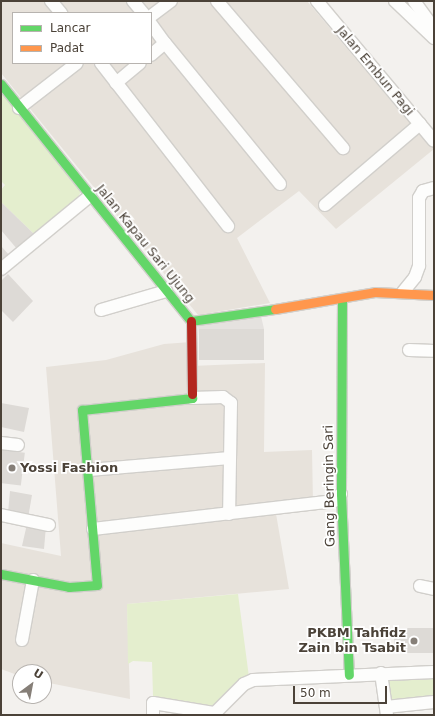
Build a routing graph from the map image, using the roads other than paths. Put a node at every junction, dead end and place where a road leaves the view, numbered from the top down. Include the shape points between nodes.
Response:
1 (52, 1) edge
2 (133, 1) edge
3 (171, 1) edge
4 (217, 1) edge
5 (317, 1) edge
6 (395, 1) edge
7 (414, 1) edge
8 (60, 12) edge
9 (142, 12) edge
10 (152, 15) edge
11 (152, 25) edge
12 (434, 29) edge
13 (434, 38) edge
14 (166, 43) junction
15 (152, 54) edge
16 (76, 64) edge
17 (102, 64) edge
18 (139, 64) edge
19 (116, 83) junction
20 (1, 84) edge
21 (19, 108) junction
22 (420, 124) junction
23 (434, 141) edge
24 (343, 148) dead end
25 (280, 184) dead end
26 (434, 188) edge
27 (90, 196) junction
28 (325, 205) dead end
29 (228, 226) dead end
30 (1, 269) edge
31 (166, 291) junction
32 (403, 292) junction
33 (434, 295) edge
34 (342, 298) junction
35 (101, 310) dead end
36 (191, 321) junction
37 (409, 350) dead end
38 (434, 352) edge
39 (192, 398) junction
40 (1, 443) edge
41 (18, 445) dead end
42 (229, 458) junction
43 (88, 470) junction
44 (341, 494) junction
45 (229, 514) junction
46 (1, 515) edge
47 (49, 525) dead end
48 (93, 529) junction
49 (1, 574) edge
50 (33, 580) junction
51 (420, 586) dead end
52 (434, 589) edge
53 (22, 640) dead end
54 (434, 672) edge
55 (381, 673) junction
56 (349, 675) junction
57 (434, 702) edge
58 (153, 709) edge
59 (387, 711) edge

1 - 8 street
2 - 9 street
3 - 10 street
4 - 24 street
5 - 22 street, Jalan Embun Pagi
6 - 13 street
7 - 12 street
11 - 14 street
14 - 15 street
14 - 25 street
16 - 21 street
17 - 19 street
18 - 19 street
19 - 29 street
20 - 21 street, Jalan Kapau Sari Ujung
21 - 27 street, Jalan Kapau Sari Ujung
22 - 23 street, Jalan Embun Pagi
22 - 28 street
26 - 32 street via 424,191 419,198 419,266 415,277
27 - 30 street
27 - 31 street, Jalan Kapau Sari Ujung
31 - 35 street
31 - 36 street, Jalan Kapau Sari Ujung
32 - 33 street, Jalan Kapau Sari Ujung
32 - 34 street, Jalan Kapau Sari Ujung via 375,292
34 - 36 street, Jalan Kapau Sari Ujung via 215,320
34 - 44 street, Gang Beringin Sari
36 - 39 street
37 - 38 street
39 - 42 street via 223,397 229,401
39 - 43 street via 82,410
40 - 41 street
42 - 43 street
42 - 45 street
43 - 48 street
44 - 45 street via 334,501
44 - 56 street, Gang Beringin Sari
45 - 48 street
46 - 47 street
48 - 50 street via 97,586 84,588
49 - 50 street
50 - 53 street
51 - 52 street
54 - 55 street
55 - 56 street
55 - 59 street
56 - 58 street via 253,680 244,684 215,713
57 - 59 street

